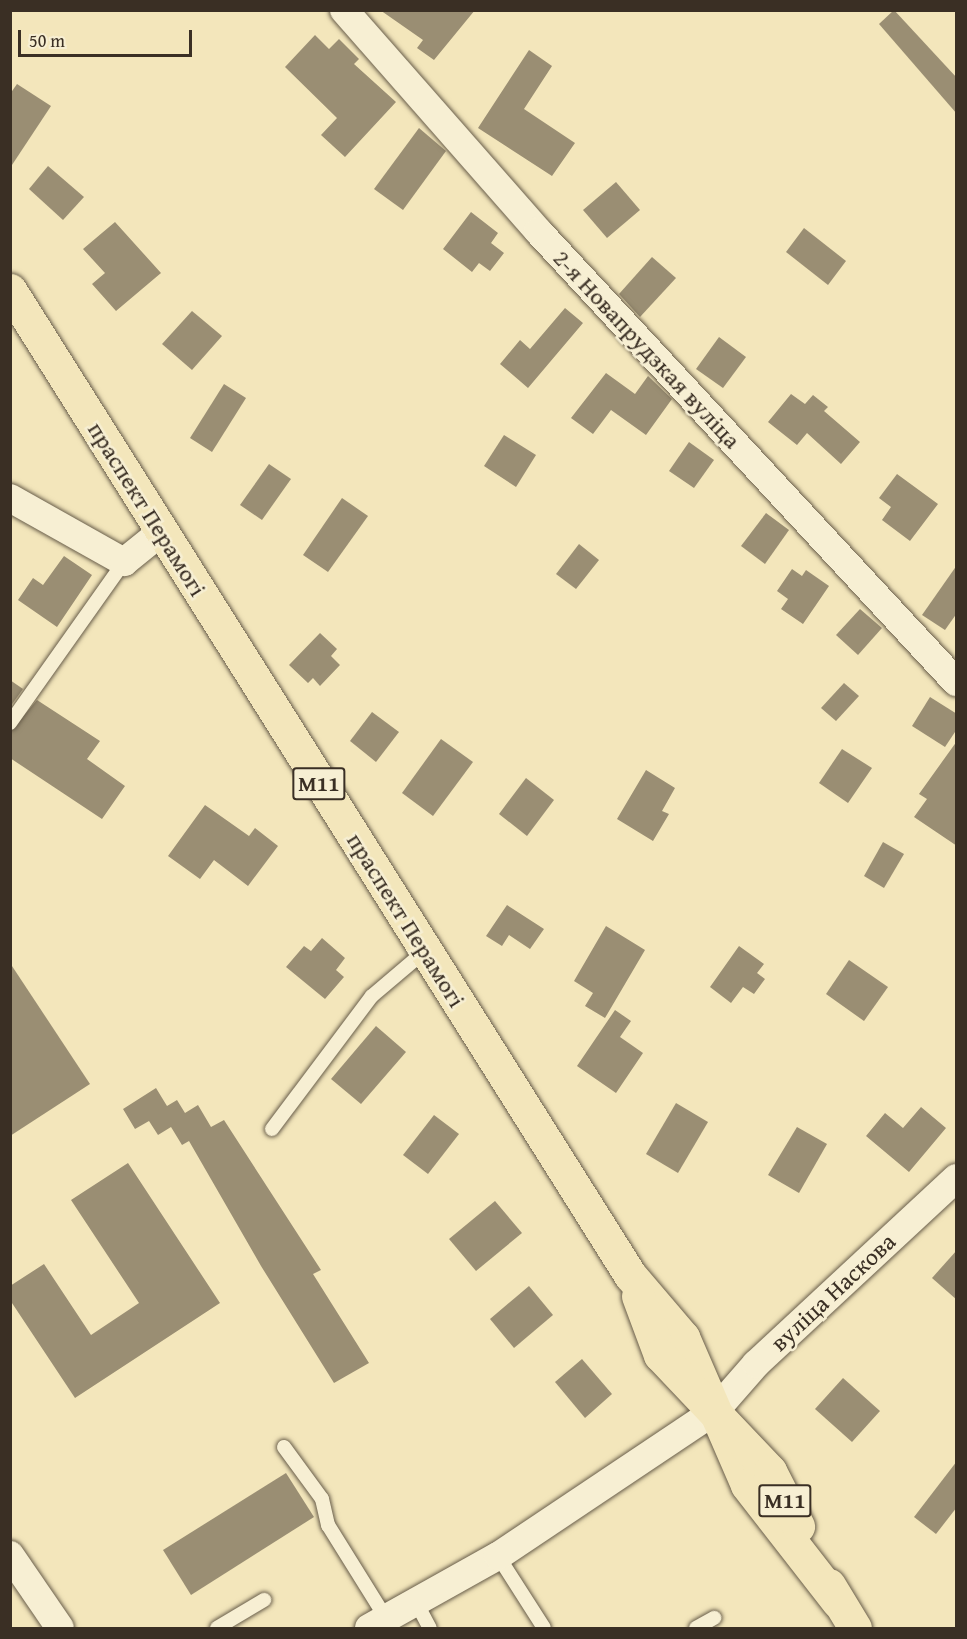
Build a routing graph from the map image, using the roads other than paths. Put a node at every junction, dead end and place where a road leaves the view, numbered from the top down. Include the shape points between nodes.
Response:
1 (344, 10) edge
2 (10, 290) edge
3 (10, 498) edge
4 (161, 532) junction
5 (124, 562) junction
6 (957, 682) edge
7 (10, 723) edge
8 (426, 951) junction
9 (272, 1129) dead end
10 (957, 1178) edge
11 (715, 1411) junction
12 (284, 1447) dead end
13 (10, 1555) edge
14 (498, 1556) junction
15 (264, 1600) dead end
16 (417, 1604) junction
17 (847, 1616) edge
18 (714, 1618) dead end
19 (377, 1624) edge
20 (60, 1629) edge
21 (217, 1629) edge
22 (430, 1629) edge
23 (544, 1629) edge
24 (696, 1629) edge

1 - 6 street, 2-я Новапрудзкая вуліца via 538,231
2 - 4 main road, праспект Перамогі / М11
3 - 5 street
4 - 5 street
4 - 8 main road, праспект Перамогі / М11
5 - 7 lane
8 - 9 lane via 372,996
8 - 11 main road, праспект Перамогі / М11 via 630,1275 683,1337
10 - 11 street, вуліца Наскова via 756,1364
11 - 14 street, вуліца Наскова
11 - 17 main road, праспект Перамогі / М11 via 770,1471
12 - 19 lane via 322,1499 328,1525
13 - 20 street
14 - 16 street, вуліца Наскова
14 - 23 lane
15 - 21 lane
16 - 19 street, вуліца Наскова
16 - 22 lane
18 - 24 lane

